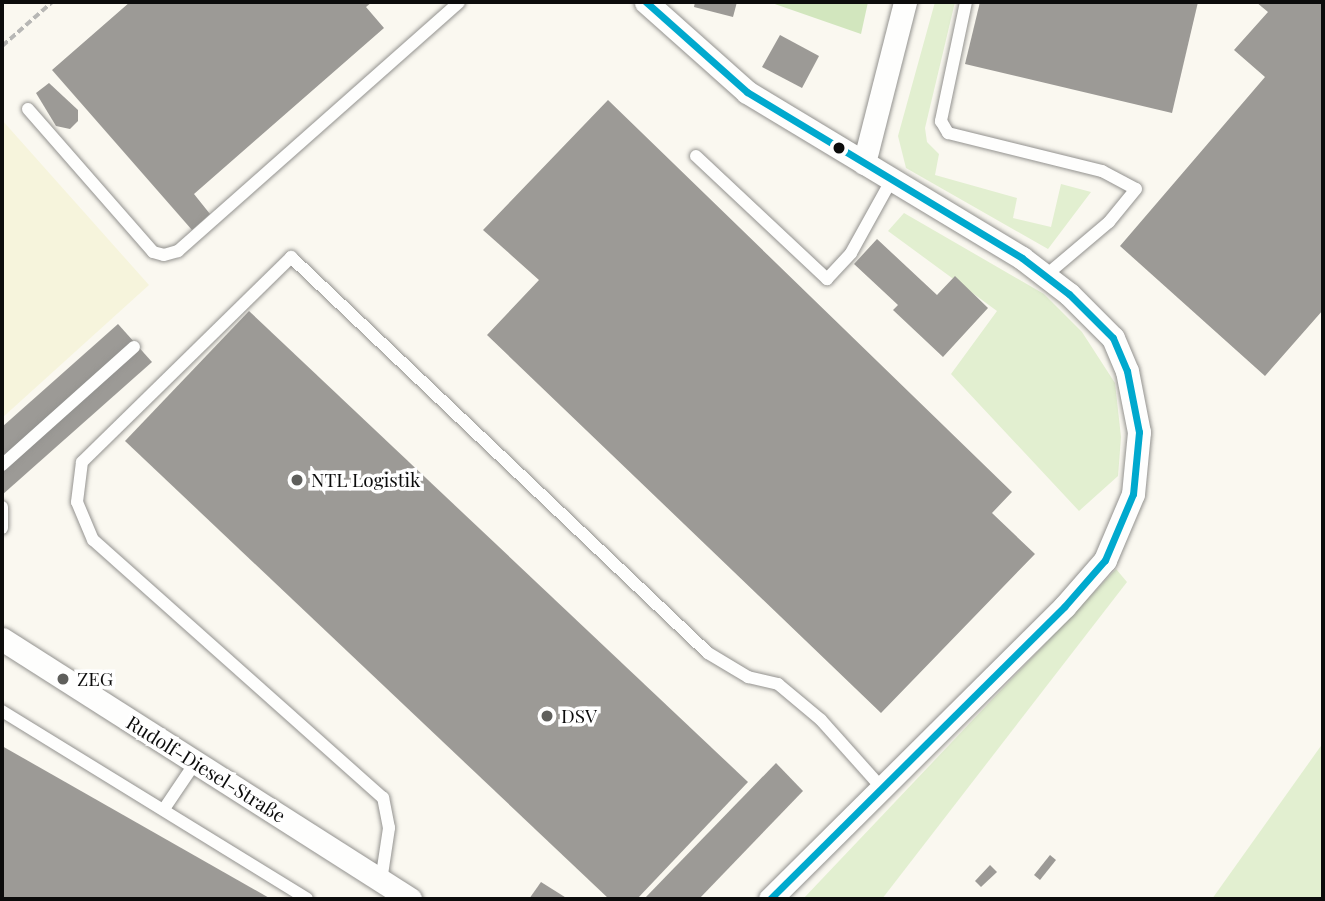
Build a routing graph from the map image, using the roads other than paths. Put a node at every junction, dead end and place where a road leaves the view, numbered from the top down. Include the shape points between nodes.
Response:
1 (458, 2) edge
2 (646, 2) edge
3 (905, 2) edge
4 (966, 2) edge
5 (28, 108) dead end
6 (696, 156) dead end
7 (864, 163) junction
8 (892, 179) junction
9 (1045, 276) junction
10 (134, 347) dead end
11 (2, 465) edge
12 (2, 507) edge
13 (2, 528) edge
14 (2, 639) edge
15 (2, 711) edge
16 (195, 763) junction
17 (881, 787) junction
18 (164, 809) junction
19 (381, 881) junction
20 (307, 899) edge
21 (410, 899) edge
22 (770, 899) edge

1 - 5 lane via 178,251 164,255 153,252
2 - 7 street via 747,92
3 - 7 street
4 - 9 lane via 941,121 948,133 1102,171 1136,189 1109,222
6 - 8 lane via 827,278 850,253
7 - 8 street
8 - 9 street
9 - 17 street via 1112,338 1127,371 1139,432 1133,494 1105,560 1064,607
10 - 11 lane
12 - 13 lane
14 - 16 street, Rudolf-Diesel-Straße
15 - 18 lane
16 - 18 lane
16 - 19 street, Rudolf-Diesel-Straße
17 - 19 lane via 778,684 748,677 708,653 291,257 82,462 77,502 93,540 387,806 389,828
17 - 22 street
18 - 20 lane
19 - 21 street, Rudolf-Diesel-Straße

